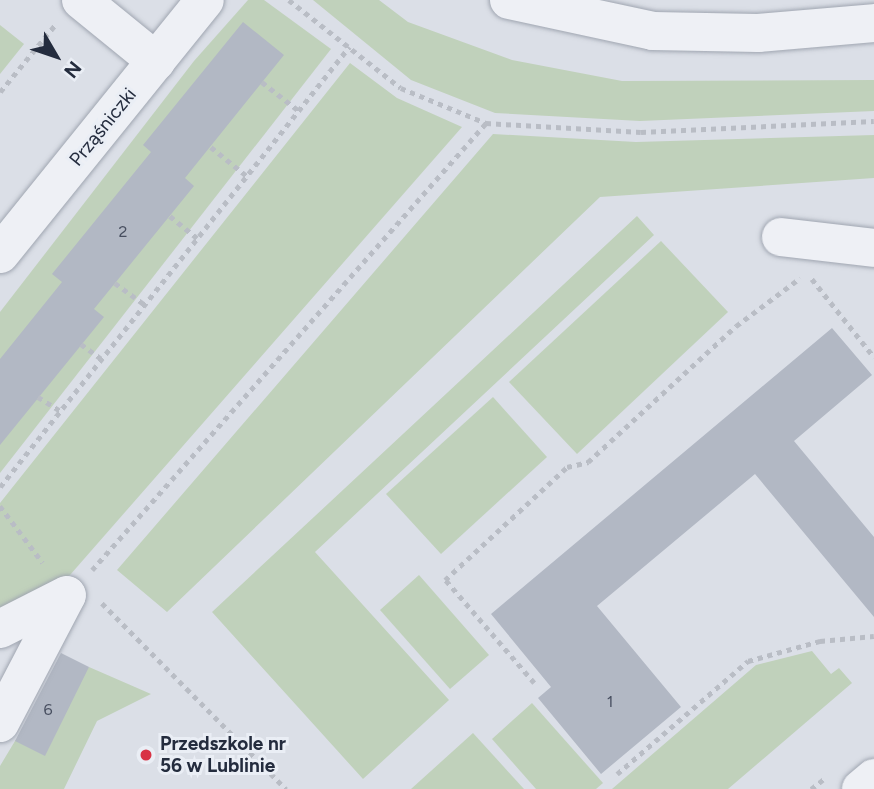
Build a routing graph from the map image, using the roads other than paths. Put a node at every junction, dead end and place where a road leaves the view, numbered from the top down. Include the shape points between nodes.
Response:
1 (205, 0) edge
2 (509, 0) edge
3 (70, 10) edge
4 (874, 23) edge
5 (758, 33) junction
6 (874, 46) edge
7 (156, 61) junction
8 (781, 237) dead end
9 (874, 248) edge
10 (0, 254) edge
11 (0, 629) edge
12 (0, 723) edge
13 (874, 778) edge
14 (861, 789) edge

1 - 7 street, Prząśniczki
2 - 5 street via 653,31
3 - 7 street
4 - 5 street
5 - 6 street
7 - 10 street, Prząśniczki
8 - 9 street
11 - 12 street via 73,589
13 - 14 street

